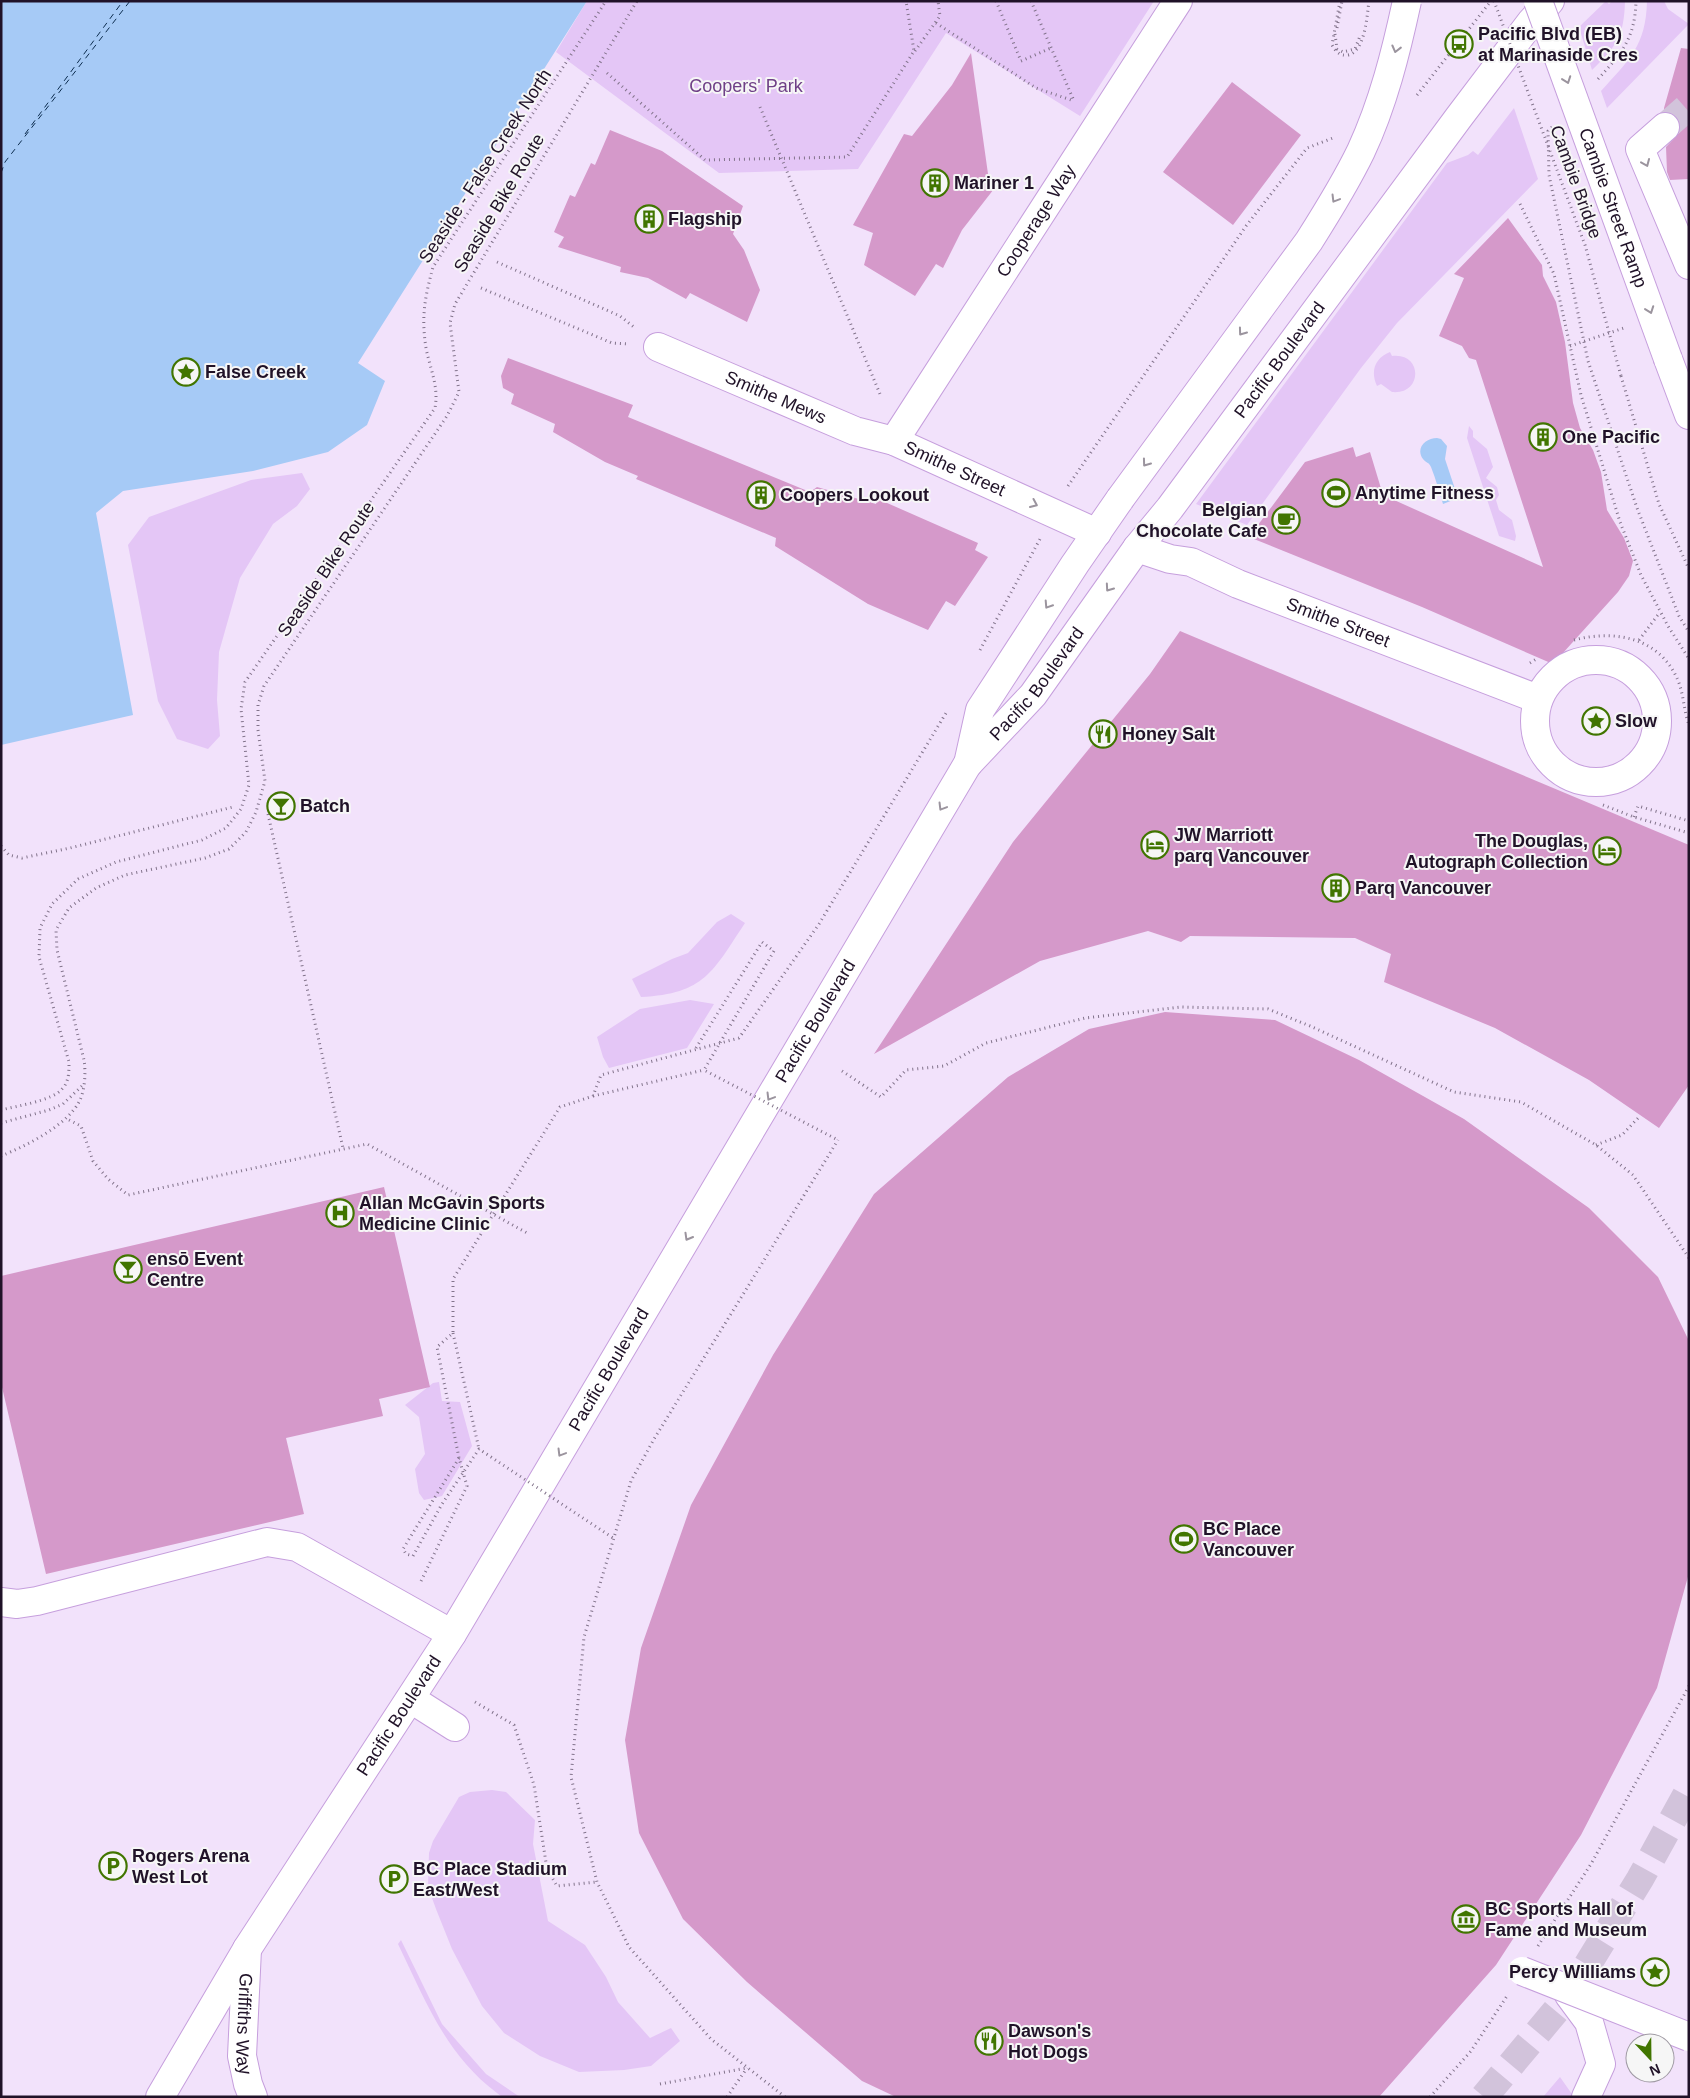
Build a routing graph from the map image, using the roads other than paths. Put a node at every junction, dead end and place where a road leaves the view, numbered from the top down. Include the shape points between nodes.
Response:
1 (1178, 1) edge
2 (1407, 1) edge
3 (1538, 1) edge
4 (1550, 1) edge
5 (1665, 127) tunnel mouth
6 (1689, 265) edge
7 (658, 347) road end
8 (1689, 415) edge
9 (894, 441) junction
10 (1097, 533) junction
11 (1138, 548) junction
12 (1538, 699) junction
13 (967, 765) junction
14 (1, 1602) edge
15 (452, 1634) junction
16 (411, 1699) junction
17 (455, 1727) dead end
18 (247, 1950) junction
19 (1522, 1971) road end
20 (1569, 1995) dead end
21 (1689, 2037) edge
22 (160, 2097) edge
23 (253, 2097) edge
24 (1586, 2097) edge

1 - 9 main road, Cooperage Way
2 -> 10 main road, bridge via 1381,101 1337,196 1309,241
3 -> 8 main road, Cambie Street Ramp, bridge
4 - 11 main road, Pacific Boulevard via 1459,117
5 -> 6 main road via 1640,148
7 - 9 main road, Smithe Mews via 855,430
9 -> 10 main road, Smithe Street
10 -> 13 main road via 980,710
11 - 12 main road, Smithe Street via 1191,562 1238,584
11 -> 13 main road, Pacific Boulevard via 1033,695
12 - 12 main road via 1534,718 1537,739 1547,758 1562,772 1582,780 1603,782 1623,776 1640,763 1651,747 1657,728 1656,708 1649,690 1620,664 1601,660 1581,661 1563,669 1548,682
13 -> 15 main road, Pacific Boulevard
14 - 15 main road via 37,1602 266,1542 297,1547
15 - 16 main road, Pacific Boulevard
16 - 17 main road
16 - 18 main road, Pacific Boulevard
18 - 22 main road, Pacific Boulevard
18 - 23 main road, Griffiths Way via 242,2056
19 - 21 main road, bridge
20 - 24 main road via 1589,2022 1601,2064

